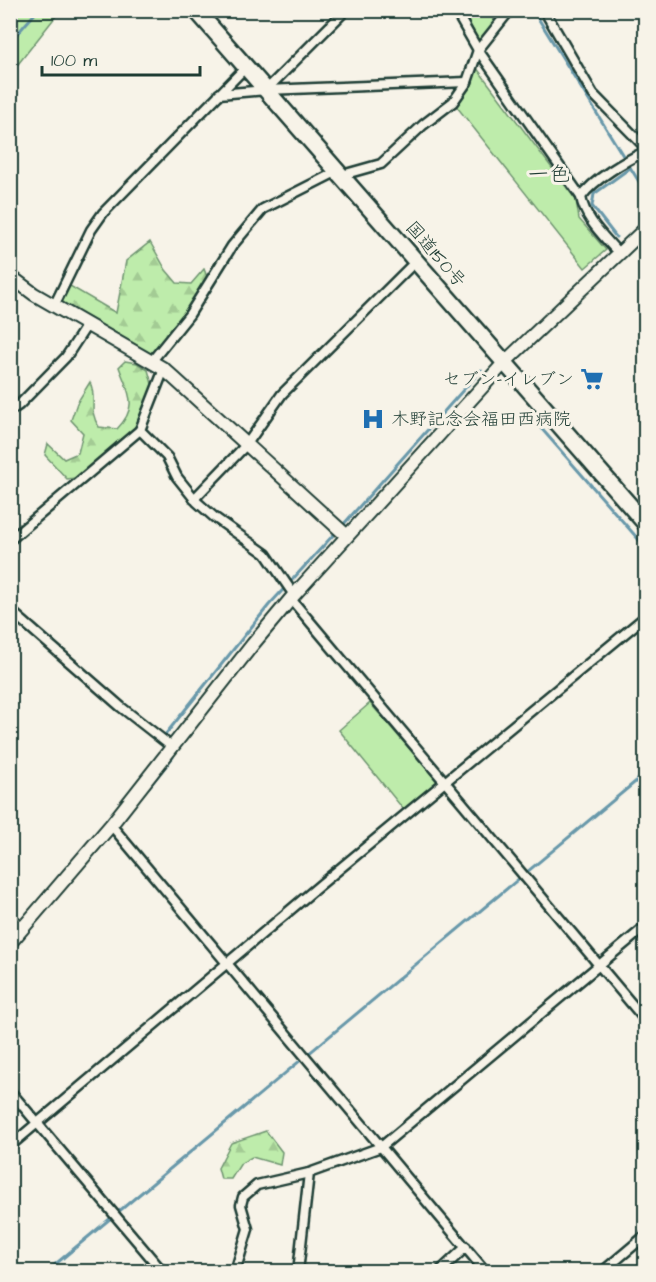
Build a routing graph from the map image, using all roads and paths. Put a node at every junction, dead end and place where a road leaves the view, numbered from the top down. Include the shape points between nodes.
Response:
1 (196, 10) edge
2 (346, 10) edge
3 (454, 10) edge
4 (510, 10) edge
5 (543, 10) edge
6 (478, 50) junction
7 (246, 67) junction
8 (466, 82) junction
9 (266, 90) junction
10 (219, 94) junction
11 (645, 150) edge
12 (340, 173) junction
13 (582, 197) junction
14 (645, 228) edge
15 (619, 254) junction
16 (416, 261) junction
17 (11, 279) edge
18 (54, 306) junction
19 (87, 325) junction
20 (151, 362) junction
21 (504, 363) junction
22 (164, 369) junction
23 (10, 411) edge
24 (140, 430) junction
25 (247, 444) junction
26 (194, 499) junction
27 (645, 524) edge
28 (347, 536) junction
29 (10, 540) edge
30 (293, 597) junction
31 (10, 610) edge
32 (645, 616) edge
33 (172, 747) junction
34 (445, 782) junction
35 (111, 825) junction
36 (10, 917) edge
37 (645, 926) edge
38 (24, 928) junction
39 (10, 943) edge
40 (227, 964) junction
41 (599, 965) junction
42 (645, 1021) edge
43 (10, 1091) edge
44 (39, 1123) junction
45 (10, 1146) edge
46 (381, 1147) junction
47 (309, 1173) junction
48 (645, 1235) edge
49 (466, 1248) junction
50 (163, 1272) edge
51 (235, 1272) edge
52 (298, 1272) edge
53 (439, 1272) edge
54 (486, 1272) edge
55 (602, 1272) edge

1 - 7 highway, 国道150号
2 - 9 street
3 - 6 street
4 - 6 street
5 - 11 street via 593,94
6 - 8 street
6 - 13 street
7 - 9 highway, 国道150号
7 - 10 street
8 - 9 street
8 - 12 street via 453,102 381,164
9 - 10 street
9 - 12 highway, 国道150号
10 - 18 street via 103,213
11 - 13 street via 588,187
12 - 16 highway, 国道150号
12 - 20 street via 263,209 232,246 189,315
13 - 15 street via 589,218
14 - 15 street
15 - 21 street
16 - 21 highway, 国道150号
16 - 25 street via 282,394
17 - 18 street
18 - 19 street
19 - 20 street
19 - 23 street via 66,357
20 - 22 street
21 - 27 highway, 国道150号
21 - 28 street
22 - 24 street
22 - 25 street
24 - 26 street via 167,457
24 - 29 street
25 - 26 street
25 - 28 street
26 - 30 street via 266,554
28 - 30 street
30 - 33 street
30 - 34 street
31 - 33 street
32 - 34 street
33 - 35 street
34 - 40 street
34 - 41 street
35 - 38 street
35 - 40 street
36 - 38 street
37 - 41 street
38 - 39 street
40 - 44 street
40 - 46 street
41 - 42 street
41 - 46 street
43 - 44 street
44 - 45 street
44 - 50 street
46 - 47 street
46 - 49 street
47 - 51 street via 257,1185 243,1197 241,1205 248,1230
47 - 52 street
48 - 55 street
49 - 53 street
49 - 54 street

